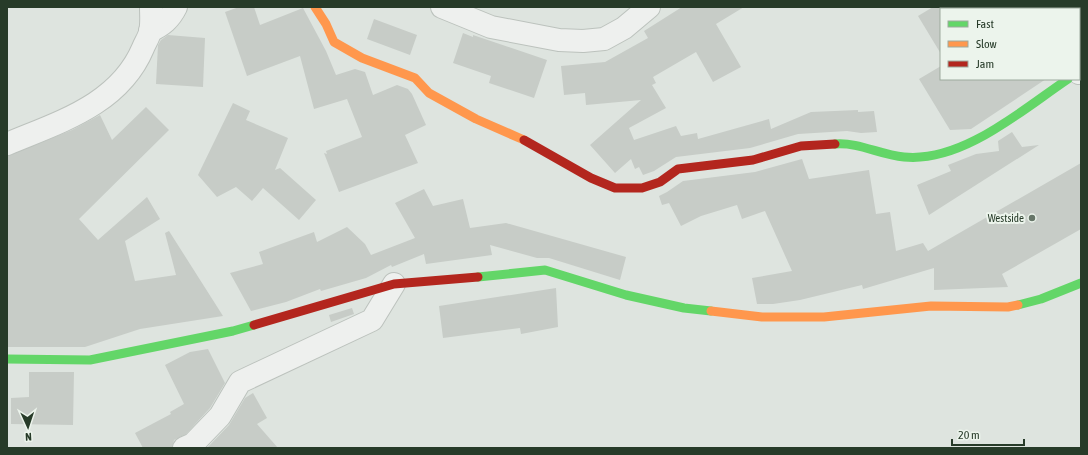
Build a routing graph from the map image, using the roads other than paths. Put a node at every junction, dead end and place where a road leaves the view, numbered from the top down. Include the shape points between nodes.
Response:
1 (152, 7) edge
2 (176, 7) edge
3 (315, 7) edge
4 (442, 7) edge
5 (649, 7) edge
6 (150, 31) junction
7 (1067, 80) edge
8 (7, 144) edge
9 (1081, 283) edge
10 (394, 284) junction
11 (7, 359) edge
12 (184, 448) edge

1 - 6 street
2 - 6 street via 171,17
3 - 7 main road via 334,42 362,58 414,78 429,93 476,120 532,144 615,188 642,188 660,182 678,169 753,160 801,146 848,143 903,157 928,157 950,152 977,140
4 - 5 street via 491,27 558,40 583,41 604,39 624,28
6 - 8 street via 140,57 123,82 103,99 78,114
9 - 10 main road via 1042,299 1008,307 931,306 785,317 762,317 684,308 626,295 545,270 443,282
10 - 11 main road via 233,331 90,360
10 - 12 street via 372,320 240,382 220,416 193,444

